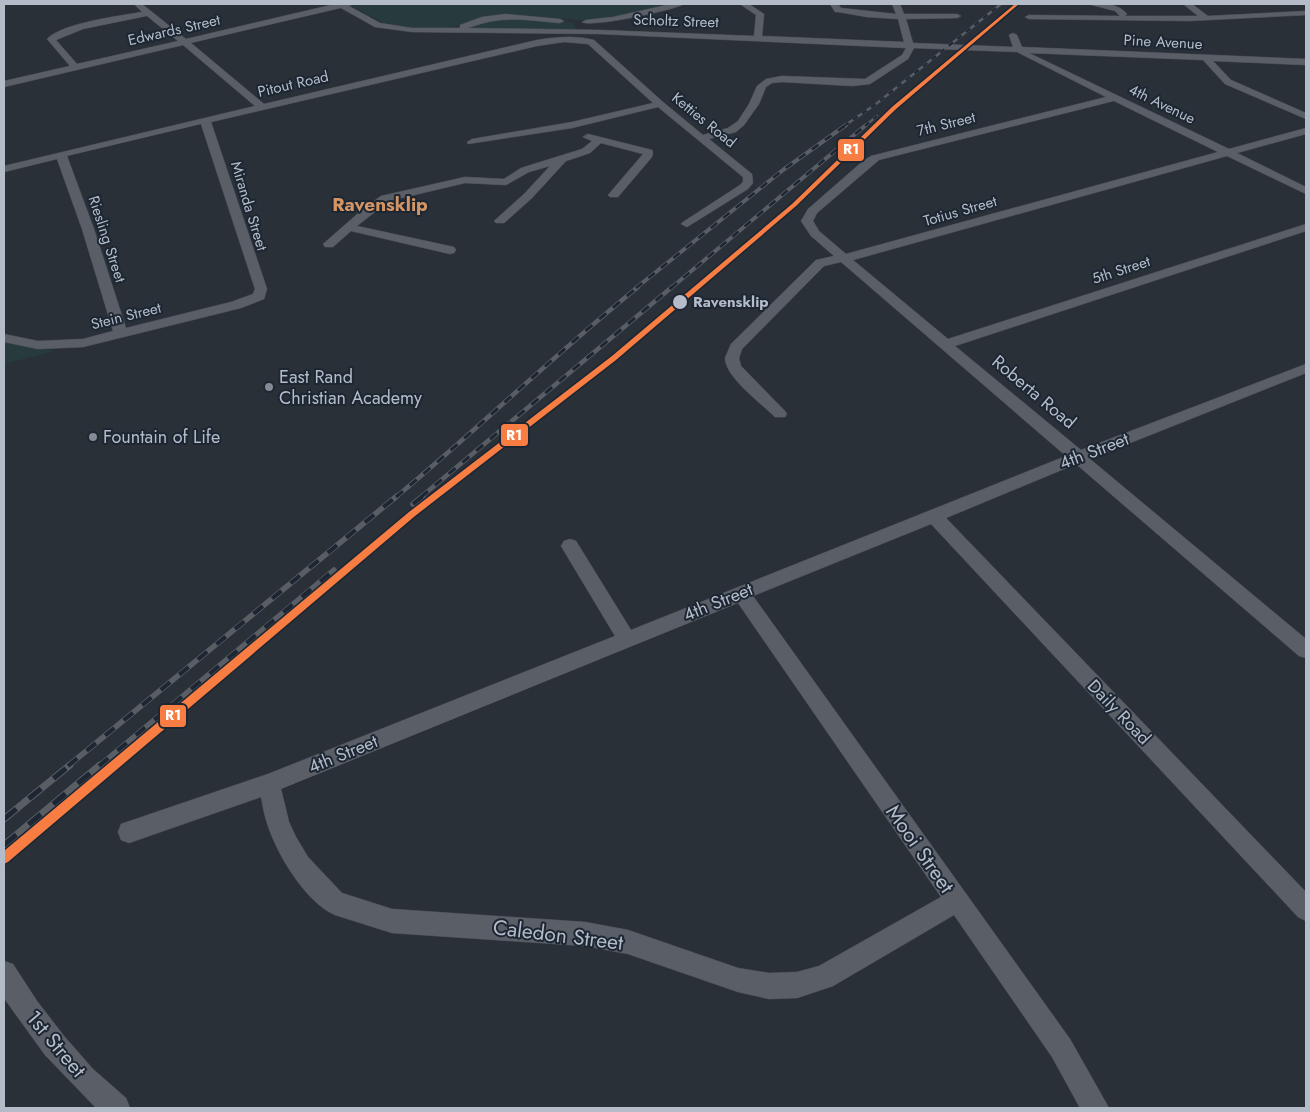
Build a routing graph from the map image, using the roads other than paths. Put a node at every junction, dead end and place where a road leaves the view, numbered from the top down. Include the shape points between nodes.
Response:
1 (138, 4) edge
2 (344, 4) edge
3 (680, 4) edge
4 (744, 4) edge
5 (834, 4) edge
6 (896, 4) edge
7 (1092, 4) edge
8 (1187, 4) edge
9 (1299, 4) edge
10 (1254, 6) dead end
11 (1306, 9) edge
12 (148, 12) junction
13 (1306, 14) edge
14 (1270, 15) junction
15 (901, 16) junction
16 (957, 16) dead end
17 (1029, 17) dead end
18 (1126, 18) junction
19 (1206, 18) junction
20 (456, 30) junction
21 (600, 32) junction
22 (1013, 35) dead end
23 (758, 38) junction
24 (185, 41) junction
25 (592, 42) junction
26 (910, 44) junction
27 (1018, 49) junction
28 (1206, 58) junction
29 (1306, 62) edge
30 (75, 67) junction
31 (4, 84) edge
32 (1115, 98) junction
33 (660, 104) junction
34 (262, 107) junction
35 (1306, 116) edge
36 (205, 120) junction
37 (597, 120) junction
38 (1306, 131) edge
39 (702, 138) junction
40 (599, 140) junction
41 (472, 142) dead end
42 (61, 154) junction
43 (1228, 154) junction
44 (562, 158) junction
45 (4, 169) edge
46 (1306, 191) edge
47 (614, 195) dead end
48 (500, 221) dead end
49 (808, 221) joint
50 (687, 224) dead end
51 (348, 227) junction
52 (1306, 228) edge
53 (329, 244) dead end
54 (450, 250) dead end
55 (844, 258) junction
56 (254, 299) joint
57 (121, 334) junction
58 (4, 338) edge
59 (947, 344) junction
60 (1301, 375) edge
61 (780, 414) dead end
62 (1079, 457) junction
63 (933, 516) junction
64 (570, 546) dead end
65 (741, 592) junction
66 (626, 638) junction
67 (1306, 650) edge
68 (269, 784) junction
69 (129, 832) dead end
70 (956, 901) junction
71 (1306, 909) edge
72 (4, 973) edge
73 (116, 1108) edge
74 (1095, 1108) edge

1 - 12 street
2 - 20 street, Scholtz Street via 388,28
2 - 24 street, Edwards Street
3 - 20 street via 607,20 574,22 505,16 485,18
4 - 23 street via 760,14
5 - 15 street via 844,11
6 - 15 street
7 - 18 street via 1118,9
8 - 19 street
9 - 11 street
10 - 14 street
12 - 24 street
12 - 30 street via 53,36 52,41
13 - 14 street
14 - 19 street
15 - 16 street
15 - 26 street
17 - 18 street
18 - 19 street
20 - 21 street, Scholtz Street
21 - 23 street, Scholtz Street
21 - 25 street
22 - 27 street
23 - 26 street, Scholtz Street
24 - 30 street, Edwards Street
24 - 34 street
25 - 33 street, Ketties Road
25 - 34 street, Pitout Road via 537,43
26 - 27 street, Scholtz Street
26 - 39 street via 905,57 868,82 782,79 766,82 741,123 732,130
27 - 28 street, Pine Avenue
27 - 32 street, 4th Avenue
28 - 29 street, Pine Avenue
28 - 35 street via 1228,82
30 - 31 street, Edwards Street
32 - 43 street, 4th Avenue
32 - 49 street, 7th Street via 875,158 812,211
33 - 37 street
33 - 39 street, Ketties Road
34 - 36 street, Pitout Road
36 - 42 street, Pitout Road
36 - 56 street, Miranda Street via 261,289
37 - 40 street via 585,132
37 - 41 street
38 - 43 street, Totius Street
39 - 50 street, Ketties Road via 746,173 748,183
40 - 44 street via 589,150
40 - 47 street via 648,152
42 - 45 street, Pitout Road
42 - 57 street, Riesling Street
43 - 46 street, 4th Avenue
43 - 55 street, Totius Street
44 - 48 street
44 - 51 street via 518,173 506,182 465,180 391,196
49 - 55 street, Roberta Road via 815,233
51 - 53 street
51 - 54 street
52 - 59 street, 5th Street
55 - 59 street, Roberta Road
55 - 61 street, Totius Street via 826,260 816,266 736,347 732,356 737,372
56 - 57 street, Stein Street
57 - 58 street, Stein Street via 83,343 50,345
59 - 62 street, Roberta Road
60 - 62 street, 4th Street
62 - 63 street, 4th Street
62 - 67 street, Roberta Road
63 - 65 street, 4th Street
63 - 71 street, Daily Road
64 - 66 street
65 - 66 street, 4th Street
65 - 70 street, Mooi Street
66 - 68 street, 4th Street
68 - 69 street, 4th Street
68 - 70 street, Caledon Street via 278,824 288,845 305,871 335,903 392,921 585,934 628,942 738,980 769,986 796,985 824,977
70 - 74 street, Mooi Street via 1061,1048
72 - 73 street, 1st Street via 44,1034

